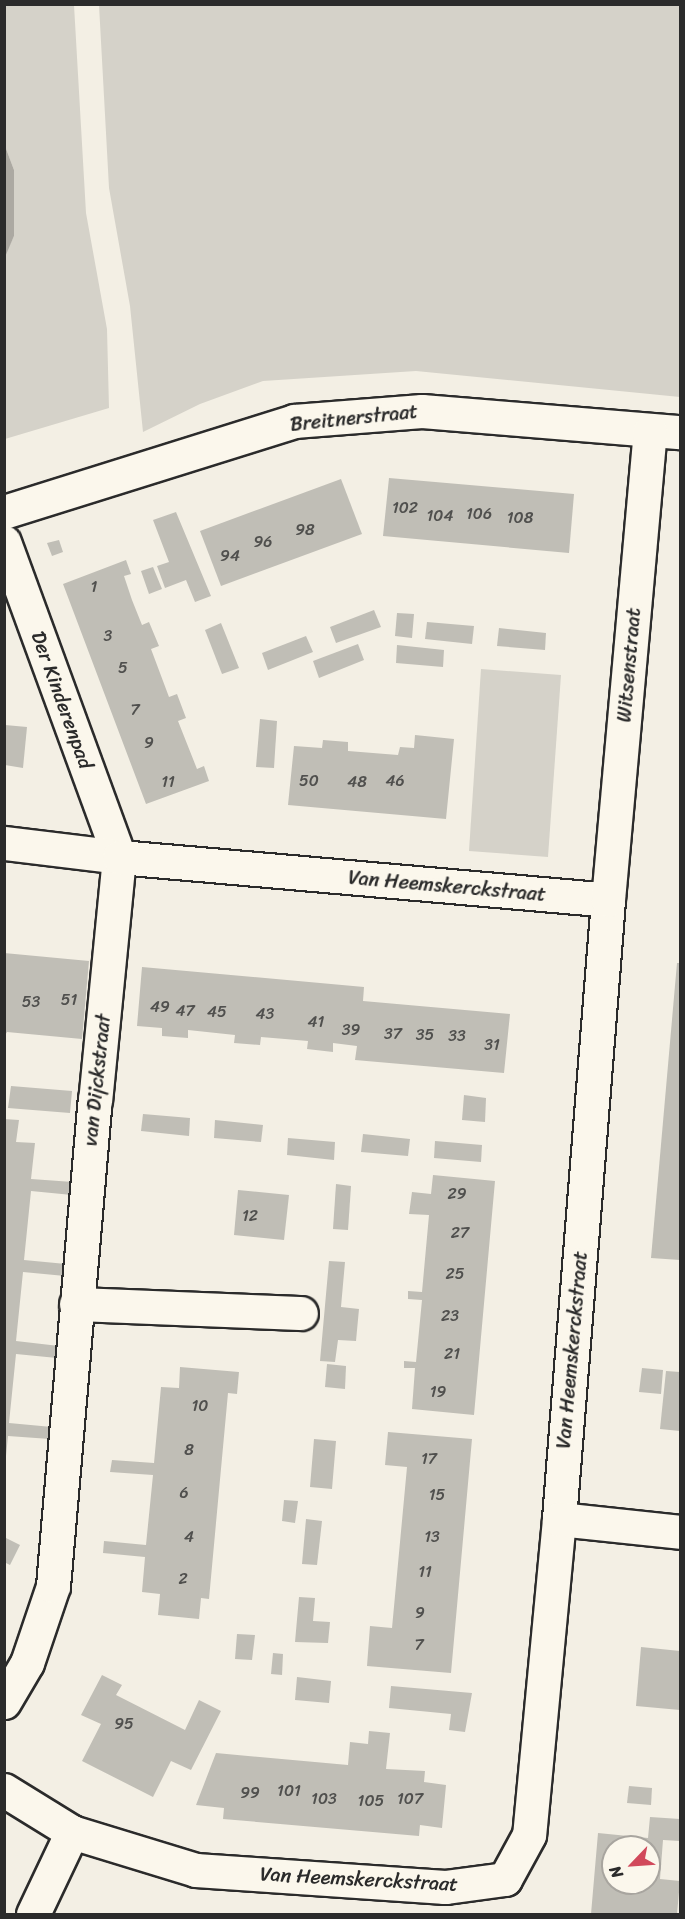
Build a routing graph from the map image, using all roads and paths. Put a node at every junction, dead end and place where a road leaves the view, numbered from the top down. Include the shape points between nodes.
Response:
1 (665, 431) edge
2 (4, 512) edge
3 (4, 542) edge
4 (4, 843) edge
5 (119, 857) junction
6 (608, 900) junction
7 (76, 1304) junction
8 (301, 1313) dead end
9 (559, 1519) junction
10 (681, 1532) edge
11 (4, 1702) edge
12 (4, 1790) edge
13 (72, 1832) junction
14 (33, 1914) edge

1 - 2 street, Breitnerstraat via 422,411 294,421
1 - 6 street, Witsenstraat
3 - 5 street, Der Kinderenpad
4 - 5 street, Van Heemskerckstraat
5 - 6 street, Van Heemskerckstraat
5 - 7 street, van Dijckstraat
6 - 9 street, Van Heemskerckstraat
7 - 8 street
7 - 11 street, van Dijckstraat via 53,1586 27,1663
9 - 10 street
9 - 13 street, Van Heemskerckstraat via 529,1835 505,1879 445,1887 196,1870
12 - 13 street, Van Heemskerckstraat
13 - 14 street

